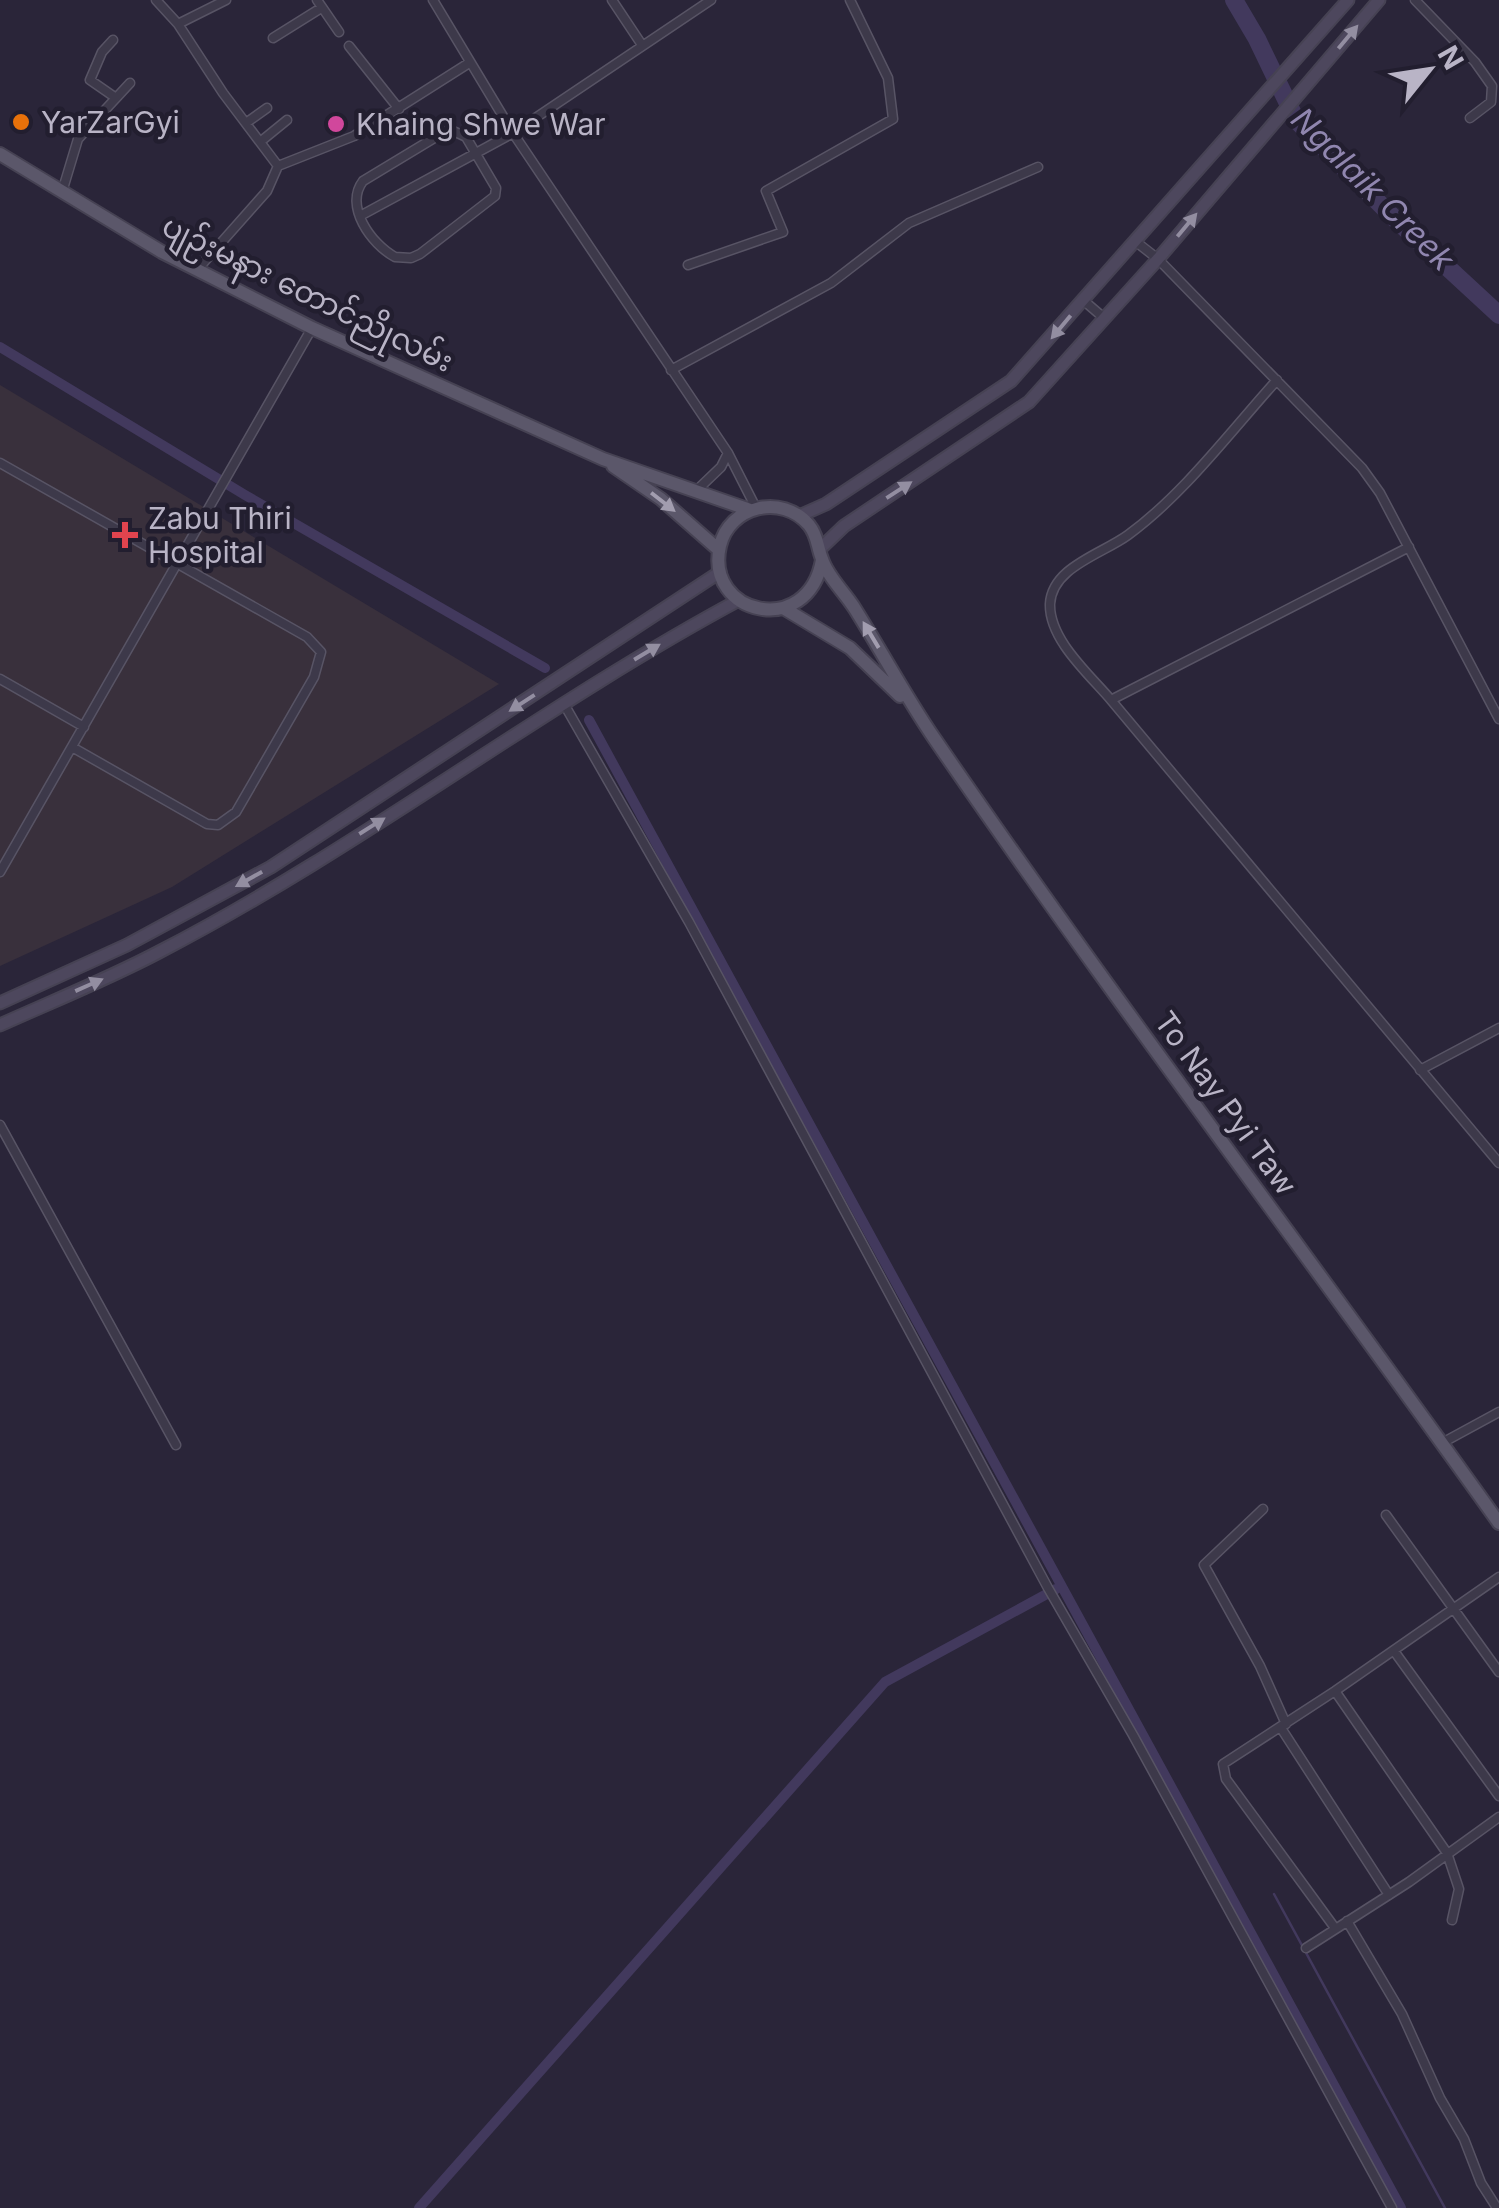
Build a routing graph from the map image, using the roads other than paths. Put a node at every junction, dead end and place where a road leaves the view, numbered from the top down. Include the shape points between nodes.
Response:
1 (156, 0) edge
2 (226, 0) edge
3 (433, 0) edge
4 (612, 0) edge
5 (709, 0) edge
6 (850, 0) edge
7 (1348, 0) edge
8 (1379, 0) edge
9 (1416, 0) edge
10 (320, 4) edge
11 (178, 24) junction
12 (339, 32) dead end
13 (273, 38) dead end
14 (113, 40) dead end
15 (642, 45) junction
16 (349, 46) dead end
17 (469, 62) junction
18 (130, 84) dead end
19 (116, 98) junction
20 (267, 108) dead end
21 (399, 108) junction
22 (1470, 118) dead end
23 (287, 120) dead end
24 (246, 123) junction
25 (513, 133) junction
26 (260, 142) junction
27 (0, 154) edge
28 (476, 154) junction
29 (278, 166) junction
30 (1038, 167) dead end
31 (62, 192) junction
32 (360, 216) junction
33 (1135, 242) junction
34 (1158, 259) junction
35 (688, 264) dead end
36 (196, 271) junction
37 (1083, 300) junction
38 (1104, 318) junction
39 (312, 328) junction
40 (671, 370) junction
41 (1277, 380) junction
42 (728, 453) junction
43 (603, 459) junction
44 (0, 463) edge
45 (697, 490) junction
46 (753, 509) junction
47 (799, 516) junction
48 (1409, 547) junction
49 (719, 550) junction
50 (821, 554) junction
51 (176, 564) junction
52 (720, 572) junction
53 (739, 600) junction
54 (785, 608) junction
55 (0, 680) edge
56 (1111, 700) junction
57 (564, 704) junction
58 (916, 712) junction
59 (1499, 719) edge
60 (84, 727) junction
61 (72, 747) junction
62 (0, 872) edge
63 (0, 1003) edge
64 (0, 1025) edge
65 (1499, 1028) edge
66 (1420, 1070) junction
67 (0, 1125) edge
68 (1499, 1164) edge
69 (1499, 1412) edge
70 (1442, 1443) junction
71 (176, 1445) dead end
72 (1263, 1509) dead end
73 (1386, 1515) dead end
74 (1499, 1523) edge
75 (1499, 1576) edge
76 (1456, 1609) junction
77 (1394, 1650) junction
78 (1499, 1672) edge
79 (1335, 1691) junction
80 (1284, 1726) junction
81 (1499, 1796) edge
82 (1499, 1817) edge
83 (1447, 1853) junction
84 (1388, 1895) junction
85 (1452, 1920) dead end
86 (1347, 1921) junction
87 (1335, 1928) junction
88 (1306, 1948) dead end
89 (1392, 2208) edge
90 (1497, 2208) edge

1 - 11 street
2 - 11 street
3 - 17 street
4 - 15 street
5 - 15 street
6 - 35 street via 888,78 892,119 766,191 782,232
7 - 33 main road
34 -> 8 main road
9 - 22 street via 1492,86 1490,102
10 - 12 street
10 - 13 street
11 - 24 street
14 - 19 street via 90,80
15 - 25 street
16 - 21 street
17 - 21 street
17 - 25 street
18 - 19 street
19 - 31 street via 78,138
20 - 24 street
21 - 29 street via 354,136
23 - 26 street
24 - 26 street
25 - 28 street
25 - 40 street
26 - 29 street
27 - 31 main road, ပျဉ်းမနား တောင်ညိုလမ်း
28 - 32 street
28 - 32 street via 460,132 442,130 362,182 354,198
28 - 32 street via 495,196 420,254 388,254
29 - 36 street via 267,191
30 - 40 street via 910,222 831,283
31 - 36 main road, ပျဉ်းမနား တောင်ညိုလမ်း
33 - 34 street
33 - 37 main road
34 - 38 main road
34 - 41 street
36 - 39 main road, ပျဉ်းမနား တောင်ညိုလမ်း
37 - 38 street
37 -> 47 main road via 1011,380
50 -> 38 main road via 844,526 1030,402
39 - 43 main road, ပျဉ်းမနား တောင်ညိုလမ်း
39 - 51 street
40 - 42 street
41 - 48 street via 1362,468
41 - 56 street via 1154,515 1054,588 1052,621 1060,638
42 - 45 street
42 - 46 street
43 - 45 main road
43 -> 49 main road
44 - 51 street
45 - 46 main road
46 - 47 main road via 777,507
46 - 49 main road via 734,521
47 - 50 main road
48 - 56 street
48 - 59 street
49 - 52 main road
50 - 54 main road via 811,590
58 -> 50 main road
51 - 60 street
51 - 61 street via 314,643 321,658 314,677 236,812 218,825
52 - 53 main road
52 -> 63 main road via 271,867
53 - 54 main road via 761,610
57 -> 53 main road
54 - 58 main road via 850,648
55 - 60 street
56 - 66 street
64 -> 57 main road via 159,953
57 - 89 street
58 - 70 main road, To Nay Pyi Taw
60 - 61 street
61 - 62 street
65 - 66 street
66 - 68 street
67 - 71 street
69 - 70 street
70 - 74 main road, To Nay Pyi Taw
72 - 80 street via 1204,1565 1260,1666
73 - 76 street
75 - 76 street
76 - 77 street
76 - 78 street
77 - 79 street
77 - 81 street
79 - 80 street
79 - 83 street
80 - 84 street
80 - 87 street via 1226,1761 1222,1772
82 - 83 street
83 - 84 street
83 - 85 street via 1459,1889
84 - 86 street
86 - 87 street
86 - 90 street via 1402,2014
87 - 88 street

